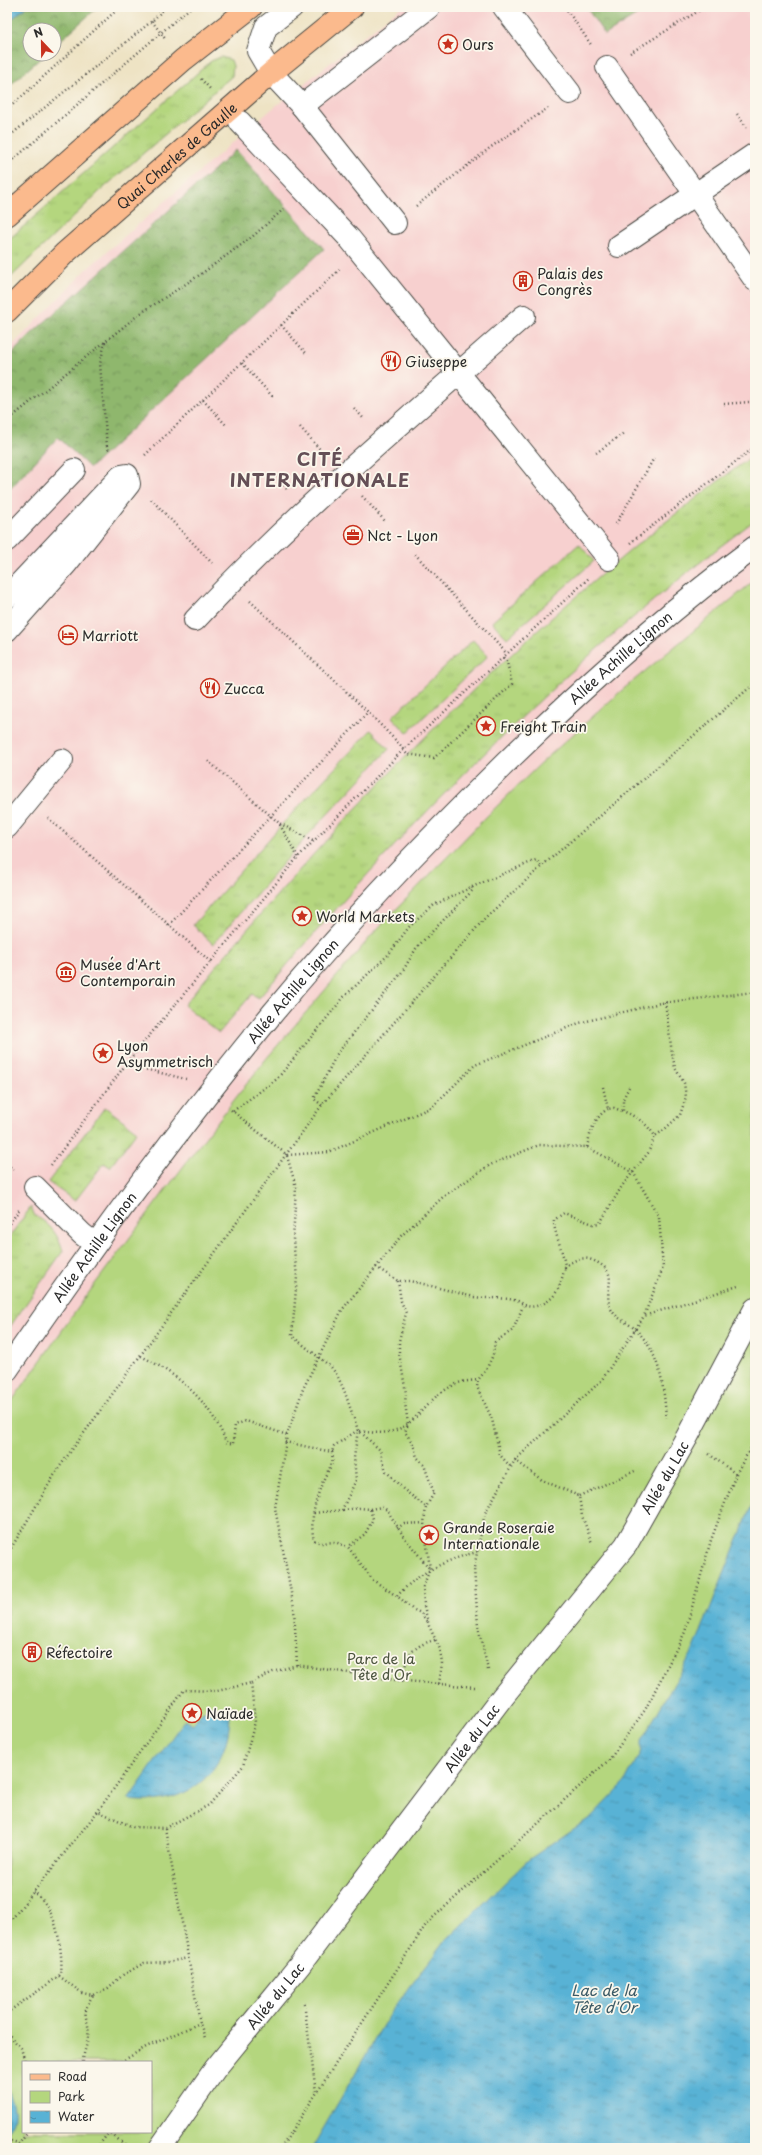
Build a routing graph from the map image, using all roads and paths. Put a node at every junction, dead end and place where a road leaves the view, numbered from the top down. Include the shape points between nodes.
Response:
1 (120, 7) edge
2 (166, 7) edge
3 (191, 7) edge
4 (251, 7) edge
5 (292, 7) edge
6 (352, 7) edge
7 (429, 7) edge
8 (504, 7) edge
9 (565, 7) edge
10 (705, 7) edge
11 (152, 21) junction
12 (160, 32) junction
13 (183, 60) junction
14 (607, 67) junction
15 (271, 72) junction
16 (570, 93) joint
17 (302, 106) junction
18 (7, 110) edge
19 (235, 116) junction
20 (7, 138) edge
21 (755, 154) edge
22 (7, 166) edge
23 (305, 191) junction
24 (694, 194) junction
25 (7, 215) edge
26 (395, 223) joint
27 (619, 246) dead end
28 (359, 251) junction
29 (755, 280) edge
30 (7, 311) edge
31 (524, 316) dead end
32 (281, 325) junction
33 (105, 342) junction
34 (306, 353) dead end
35 (242, 363) junction
36 (458, 374) junction
37 (273, 397) dead end
38 (755, 398) edge
39 (203, 400) junction
40 (724, 404) dead end
41 (7, 421) edge
42 (227, 426) dead end
43 (625, 432) dead end
44 (755, 447) edge
45 (596, 453) dead end
46 (654, 458) dead end
47 (74, 470) dead end
48 (127, 475) junction
49 (620, 520) dead end
50 (7, 540) edge
51 (755, 547) edge
52 (415, 554) dead end
53 (609, 560) junction
54 (230, 582) junction
55 (7, 597) edge
56 (195, 620) dead end
57 (7, 630) edge
58 (506, 654) junction
59 (503, 657) junction
60 (755, 683) edge
61 (368, 712) junction
62 (403, 749) junction
63 (62, 760) dead end
64 (208, 761) dead end
65 (28, 801) junction
66 (270, 815) junction
67 (279, 823) junction
68 (7, 827) edge
69 (313, 841) junction
70 (298, 857) junction
71 (542, 866) junction
72 (472, 887) junction
73 (169, 925) junction
74 (211, 962) junction
75 (755, 992) edge
76 (665, 1002) junction
77 (129, 1060) junction
78 (193, 1080) dead end
79 (603, 1087) dead end
80 (629, 1087) dead end
81 (322, 1106) junction
82 (608, 1109) junction
83 (233, 1111) dead end
84 (623, 1111) junction
85 (240, 1117) dead end
86 (654, 1136) junction
87 (587, 1147) junction
88 (287, 1155) junction
89 (633, 1172) junction
90 (35, 1187) junction
91 (7, 1227) edge
92 (96, 1244) junction
93 (376, 1267) junction
94 (565, 1267) junction
95 (398, 1281) junction
96 (740, 1286) dead end
97 (523, 1306) junction
98 (755, 1309) edge
99 (644, 1316) junction
100 (636, 1329) junction
101 (141, 1356) junction
102 (319, 1357) junction
103 (7, 1370) edge
104 (478, 1380) junction
105 (408, 1424) junction
106 (358, 1430) junction
107 (287, 1435) junction
108 (755, 1440) edge
109 (285, 1442) junction
110 (683, 1443) junction
111 (332, 1452) junction
112 (515, 1460) junction
113 (510, 1466) junction
114 (736, 1474) junction
115 (661, 1483) junction
116 (579, 1496) junction
117 (426, 1507) junction
118 (370, 1509) junction
119 (342, 1510) junction
120 (314, 1513) junction
121 (424, 1524) junction
122 (397, 1528) junction
123 (348, 1547) junction
124 (477, 1552) junction
125 (7, 1555) edge
126 (430, 1569) junction
127 (605, 1570) junction
128 (397, 1596) junction
129 (429, 1626) junction
130 (434, 1640) junction
131 (297, 1665) junction
132 (403, 1680) junction
133 (251, 1683) junction
134 (440, 1684) junction
135 (498, 1692) junction
136 (98, 1811) junction
137 (165, 1828) junction
138 (34, 1891) junction
139 (7, 1925) edge
140 (188, 1958) junction
141 (299, 1966) junction
142 (59, 1976) junction
143 (93, 1995) junction
144 (7, 2013) edge
145 (200, 2023) junction
146 (7, 2033) edge
147 (26, 2061) edge
148 (83, 2061) edge
149 (123, 2061) edge
150 (215, 2069) junction
151 (316, 2092) junction
152 (27, 2133) edge
153 (108, 2133) edge
154 (110, 2133) edge
155 (7, 2140) edge
156 (19, 2143) junction
157 (16, 2148) edge
158 (97, 2148) edge
159 (130, 2148) edge
160 (160, 2148) edge
161 (281, 2148) edge

1 - 18 path
2 - 11 path
3 - 12 path
4 - 13 main road
5 - 15 street via 266,27 258,51
6 - 15 main road, Quai Charles de Gaulle
7 - 17 street
8 - 16 street
9 - 14 path
10 - 14 path
11 - 12 path
11 - 20 path
12 - 13 path
12 - 22 path
13 - 19 path
13 - 25 main road
14 - 24 street
15 - 17 street
15 - 19 main road, Quai Charles de Gaulle
16 - 26 path via 491,147
17 - 26 street
19 - 23 street
19 - 30 main road, Quai Charles de Gaulle via 65,253
21 - 24 street
23 - 28 street
23 - 33 path via 252,237 202,274 138,315
24 - 27 street
24 - 29 street
28 - 32 path
28 - 36 street
31 - 36 street
32 - 34 path
32 - 35 path
33 - 41 path
33 - 48 path via 100,364 107,447
35 - 37 path
35 - 39 path
36 - 53 street
36 - 54 street via 336,480
38 - 40 path via 749,402
39 - 42 path
39 - 48 path via 146,452
43 - 45 path
44 - 53 path
46 - 49 path
47 - 50 street
48 - 54 path
48 - 55 street via 121,476
48 - 57 street via 129,484 66,564
51 - 92 street, Allée Achille Lignon via 709,580 576,696 470,798 375,898 273,1012 209,1092
52 - 58 path
53 - 58 path
54 - 56 street
54 - 61 path
58 - 59 path
59 - 62 path
59 - 62 path via 507,662 512,684 434,758 407,754
60 - 71 path
61 - 62 path
61 - 66 path
62 - 69 path
63 - 65 street
64 - 66 path
65 - 68 street
65 - 73 path
66 - 67 path
66 - 73 path
67 - 69 path
67 - 70 path
69 - 70 path
70 - 74 path
71 - 72 path via 536,860
71 - 81 path via 486,917
72 - 81 path via 473,890 417,947 402,972 337,1054 314,1099
72 - 83 path via 434,905 409,927 389,954 344,997 277,1078
73 - 74 path
74 - 77 path
75 - 76 path
76 - 86 path via 675,1068 684,1083 686,1097 680,1115
76 - 88 path via 580,1023 475,1065 432,1107 329,1152
77 - 78 path via 140,1068
77 - 90 path
79 - 82 path
80 - 84 path via 623,1099
81 - 88 path
82 - 84 path
82 - 87 path via 596,1120
84 - 86 path via 646,1124
85 - 88 path
86 - 89 path via 648,1153
87 - 89 path
87 - 93 path via 539,1145 490,1165 444,1196 401,1236
88 - 101 path
88 - 102 path via 296,1187 293,1240 297,1277 292,1336
89 - 94 path via 600,1223 593,1224 564,1213 554,1220
89 - 99 path via 659,1217 661,1239 663,1268
90 - 91 path
90 - 92 street via 82,1234
92 - 103 street, Allée Achille Lignon
93 - 95 path
93 - 102 path via 342,1310
94 - 97 path via 558,1290 552,1298 532,1307
94 - 100 path via 580,1258 588,1258 609,1272 611,1282 608,1302 611,1309 616,1316
95 - 97 path via 420,1283 475,1297 516,1300
95 - 105 path via 406,1313 399,1341 399,1353
96 - 99 path
97 - 104 path via 513,1330 495,1342 493,1355
98 - 110 street, Allée du Lac
99 - 100 path
100 - 110 path via 648,1344 656,1361 662,1380 666,1420
100 - 112 path via 601,1381
101 - 107 path via 185,1382 212,1413 226,1442 233,1444 235,1425 246,1421
101 - 125 path via 58,1469
102 - 106 path via 337,1375
102 - 107 path via 303,1389
104 - 105 path via 454,1384
104 - 113 path via 477,1387 492,1419 500,1455
105 - 106 path via 392,1432 371,1433
105 - 117 path via 405,1432 424,1465 434,1493
106 - 111 path via 334,1446
106 - 117 path via 380,1450 386,1471
106 - 119 path via 354,1458 356,1480
107 - 109 path
108 - 114 path
109 - 111 path
109 - 131 path via 275,1508 294,1608
110 - 114 path
110 - 115 street, Allée du Lac
111 - 120 path via 331,1469 323,1479
112 - 113 path
112 - 116 path via 542,1480
113 - 124 path via 485,1513
114 - 151 path via 711,1540 685,1632 645,1710 609,1760 427,1924
115 - 116 path via 636,1470
115 - 127 street, Allée du Lac via 626,1545
116 - 127 path via 589,1538
117 - 121 path
118 - 119 path
118 - 122 path via 382,1507 387,1510
118 - 123 path via 373,1519 371,1526
119 - 120 path
120 - 123 path via 314,1540 335,1542
121 - 122 path via 404,1524
121 - 126 path
122 - 126 path
123 - 128 path via 373,1580
124 - 126 path via 453,1558
124 - 135 path via 474,1568 478,1626
126 - 128 path
126 - 129 path via 423,1587
127 - 135 street, Allée du Lac
128 - 129 path via 421,1613
129 - 130 path
130 - 132 path via 414,1649 404,1668
130 - 134 path via 440,1649 442,1663
131 - 132 path
131 - 133 path via 273,1672
132 - 134 path
133 - 136 path via 217,1691 184,1690
133 - 137 path via 255,1722 242,1766 209,1805
134 - 135 path
135 - 141 street, Allée du Lac
136 - 137 path via 133,1827
136 - 138 path
137 - 140 path
138 - 139 path
138 - 142 path via 46,1905 54,1922 62,1960
140 - 143 path via 144,1963 123,1975 108,1988
140 - 145 path
141 - 150 street, Allée du Lac
141 - 151 path
142 - 143 path via 82,1993
142 - 144 path via 50,1985 27,1997
143 - 148 path via 86,2006 88,2036
145 - 149 path via 146,2047
145 - 150 path
146 - 147 path via 21,2048
150 - 160 street, Allée du Lac
151 - 161 path
152 - 156 path
153 - 158 path
154 - 159 path
155 - 156 path
156 - 157 path

